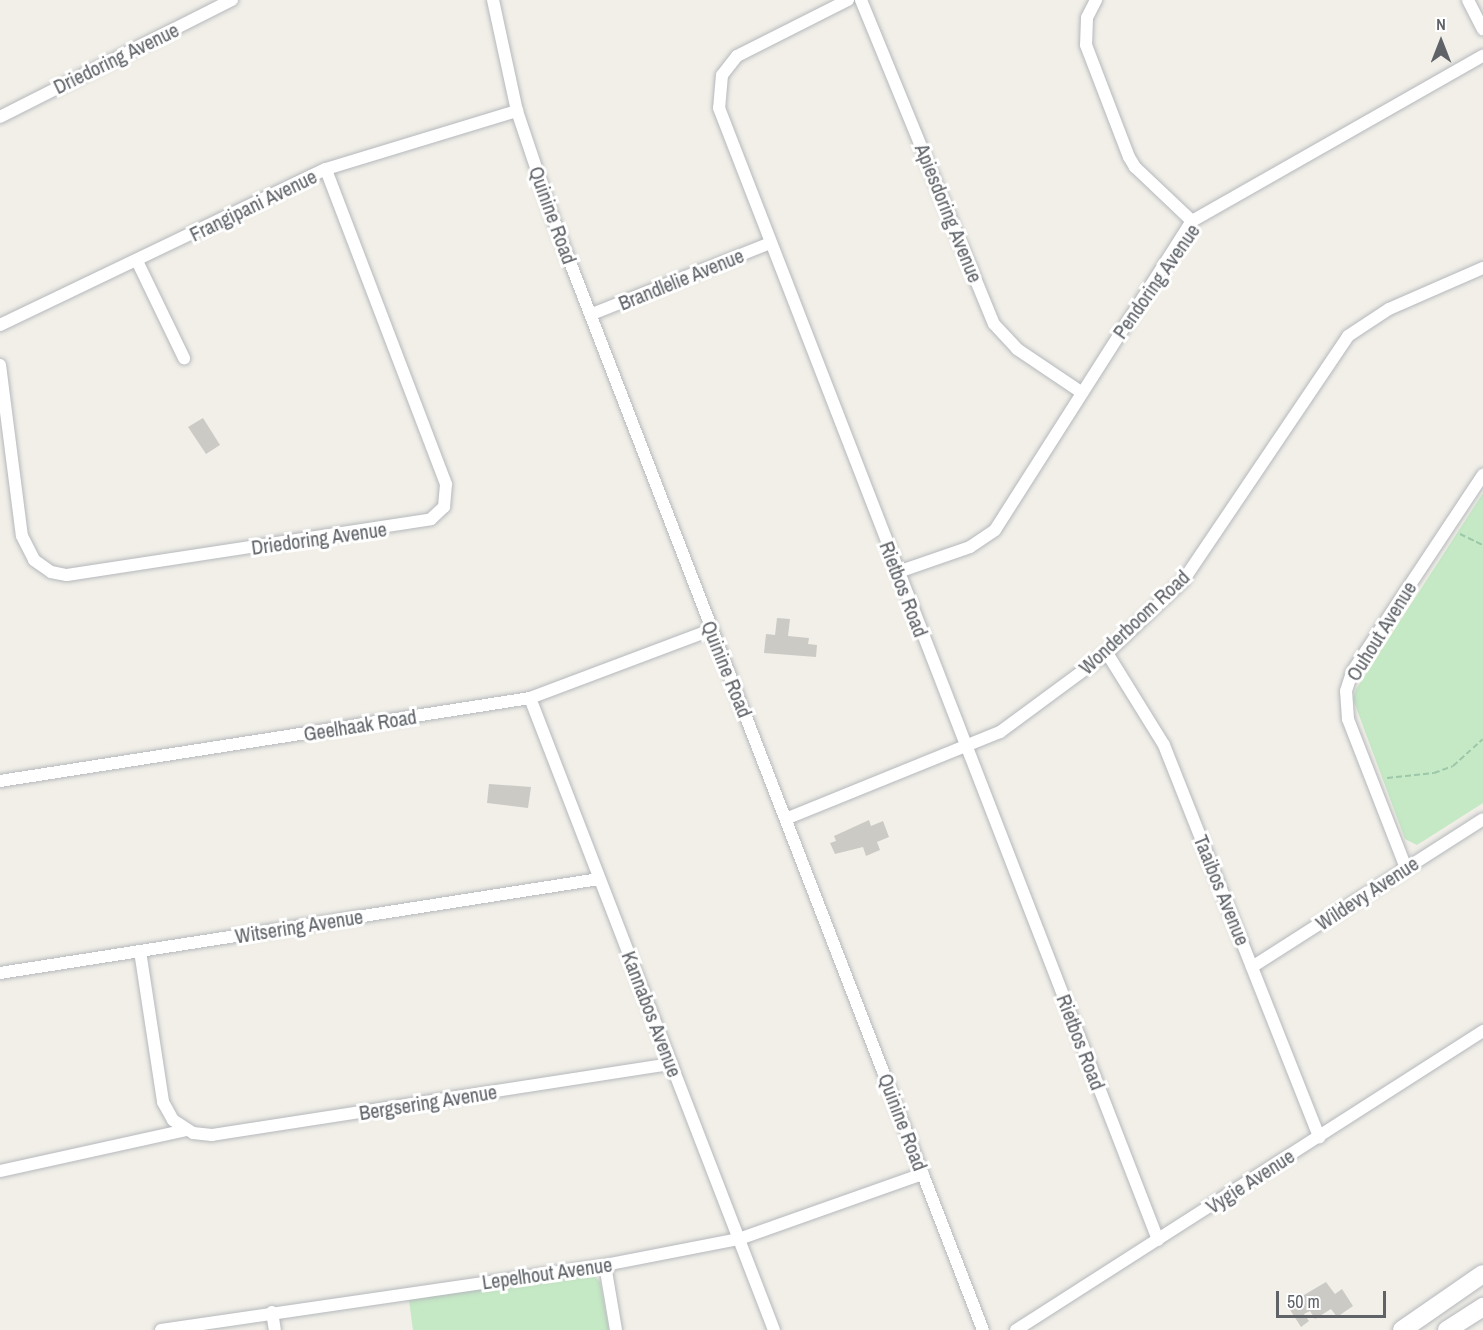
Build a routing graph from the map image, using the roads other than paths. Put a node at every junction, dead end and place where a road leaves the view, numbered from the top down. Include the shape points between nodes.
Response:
1 (232, 0) edge
2 (493, 0) edge
3 (848, 0) edge
4 (861, 0) edge
5 (1096, 0) edge
6 (1468, 0) edge
7 (1483, 30) edge
8 (1483, 56) edge
9 (517, 111) junction
10 (0, 117) edge
11 (326, 169) junction
12 (1192, 221) junction
13 (770, 243) junction
14 (138, 263) junction
15 (1483, 268) edge
16 (592, 314) junction
17 (0, 325) edge
18 (184, 358) dead end
19 (0, 365) edge
20 (1081, 392) junction
21 (1483, 475) edge
22 (898, 572) junction
23 (711, 630) junction
24 (1107, 653) junction
25 (530, 698) junction
26 (966, 748) junction
27 (0, 781) edge
28 (788, 818) junction
29 (1483, 819) edge
30 (1406, 868) junction
31 (599, 879) junction
32 (140, 951) junction
33 (1252, 967) junction
34 (0, 973) edge
35 (1483, 1031) edge
36 (672, 1064) junction
37 (186, 1130) junction
38 (1319, 1137) junction
39 (0, 1171) edge
40 (922, 1174) junction
41 (739, 1239) junction
42 (1158, 1239) junction
43 (605, 1265) junction
44 (1483, 1274) edge
45 (1483, 1307) edge
46 (272, 1312) junction
47 (161, 1330) edge
48 (275, 1330) edge
49 (616, 1330) edge
50 (774, 1330) edge
51 (983, 1330) edge
52 (1016, 1330) edge
53 (1402, 1330) edge
54 (1447, 1330) edge

1 - 10 street, Driedoring Avenue
2 - 9 street, Quinine Road
3 - 13 street, Rietbos Road via 750,47 722,75 719,108
4 - 20 street, Apiesdoring Avenue via 994,324 1017,349
5 - 12 street via 1087,18 1086,45 1129,156 1135,167
6 - 7 street
8 - 12 street, Pendoring Avenue
9 - 11 street, Frangipani Avenue
9 - 16 street, Quinine Road via 553,218
11 - 14 street, Frangipani Avenue
11 - 19 street, Driedoring Avenue via 446,484 444,507 431,519 67,575 51,572 34,560 22,536
12 - 20 street, Pendoring Avenue
13 - 16 street, Brandlelie Avenue
13 - 22 street, Rietbos Road
14 - 17 street, Frangipani Avenue
14 - 18 street
15 - 24 street, Wonderboom Road via 1389,309 1353,331 1183,581
16 - 23 street, Quinine Road
20 - 22 street, Pendoring Avenue via 995,530 970,547
21 - 30 street, Ouhout Avenue via 1348,682 1346,712
22 - 26 street, Rietbos Road
23 - 25 street, Geelhaak Road
23 - 28 street, Quinine Road
24 - 26 street, Wonderboom Road via 1013,725
24 - 33 street, Taaibos Avenue via 1164,745
25 - 27 street, Geelhaak Road
25 - 31 street, Kannabos Avenue
26 - 28 street, Wonderboom Road
26 - 42 street, Rietbos Road
28 - 40 street, Quinine Road
29 - 30 street, Wildevy Avenue
30 - 33 street, Wildevy Avenue
31 - 32 street, Witsering Avenue
31 - 36 street, Kannabos Avenue
32 - 34 street, Witsering Avenue
32 - 37 street via 163,1102 173,1120
33 - 38 street, Taaibos Avenue
35 - 38 street, Vygie Avenue
36 - 37 street, Bergsering Avenue via 212,1135
36 - 41 street, Kannabos Avenue
37 - 39 street, Bergsering Avenue
38 - 42 street, Vygie Avenue
40 - 41 street, Lepelhout Avenue
40 - 51 street, Quinine Road
41 - 43 street, Lepelhout Avenue
41 - 50 street, Kannabos Avenue
42 - 52 street, Vygie Avenue
43 - 46 street, Lepelhout Avenue
43 - 49 street
44 - 53 main road
45 - 54 main road
46 - 47 street, Lepelhout Avenue
46 - 48 street

